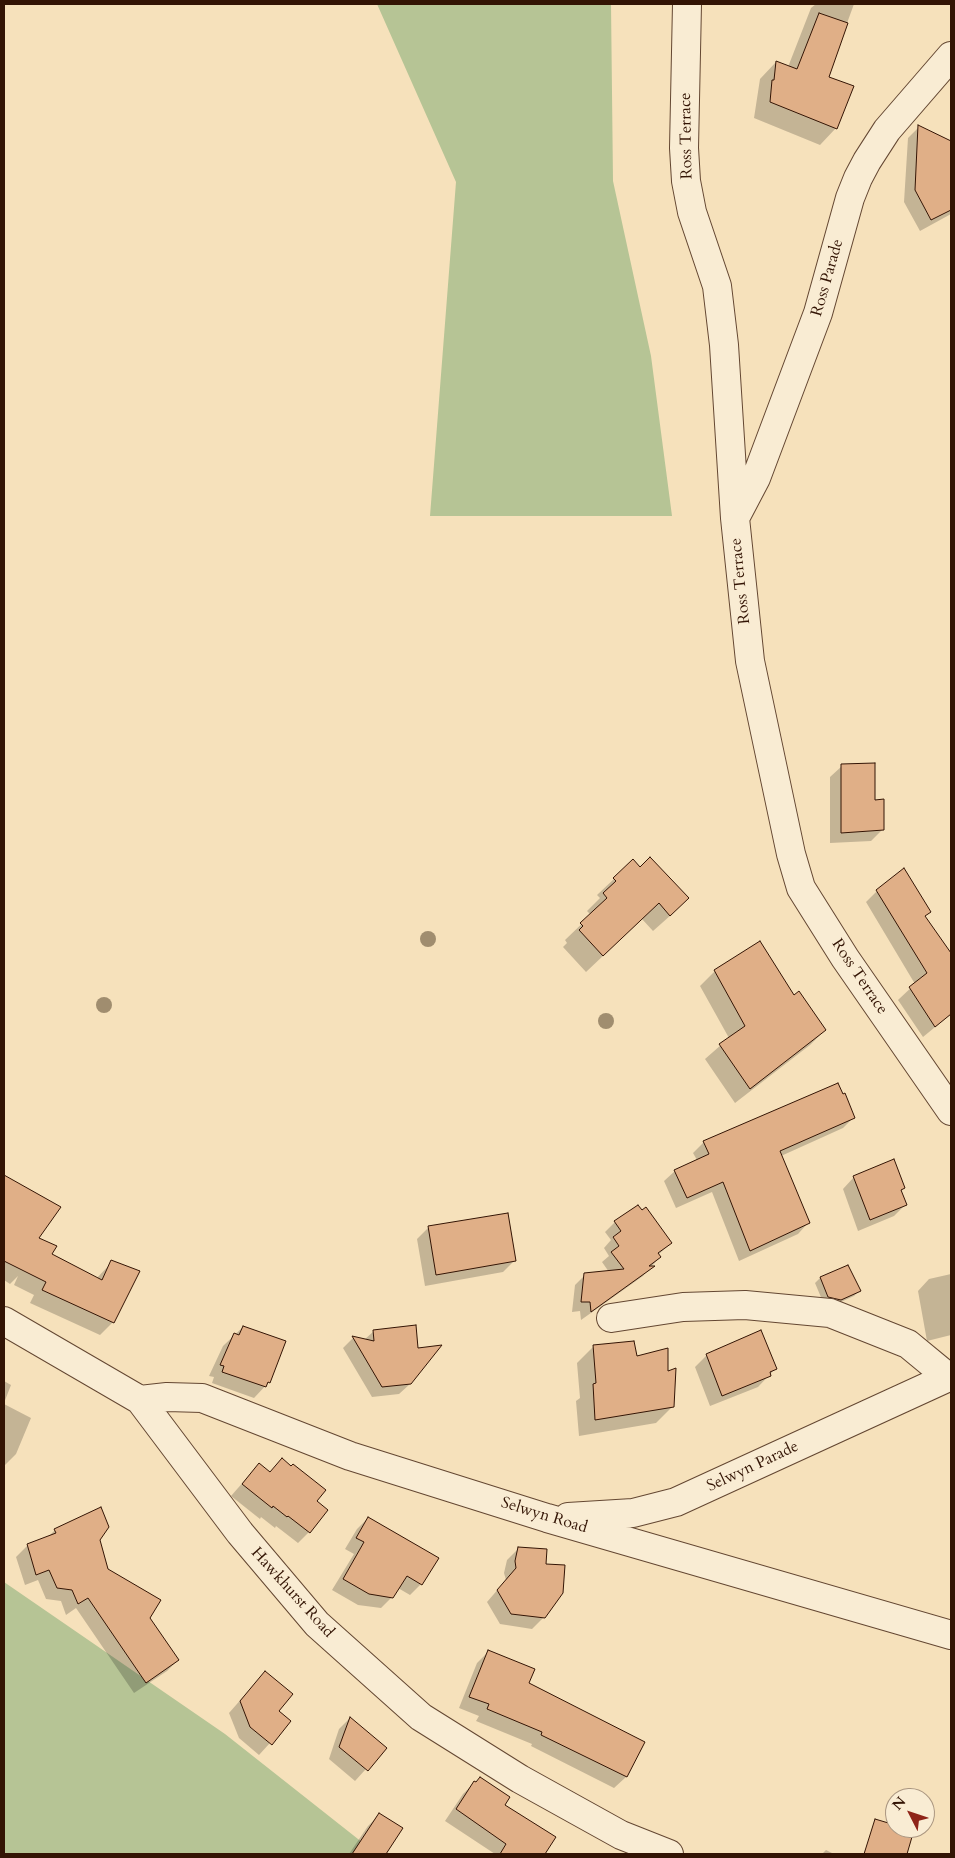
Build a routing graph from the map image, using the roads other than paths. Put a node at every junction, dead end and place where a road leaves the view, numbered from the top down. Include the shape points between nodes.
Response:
1 (687, 4) edge
2 (951, 56) edge
3 (735, 518) junction
4 (951, 1111) edge
5 (610, 1318) dead end
6 (4, 1321) edge
7 (950, 1376) edge
8 (140, 1400) junction
9 (547, 1518) junction
10 (951, 1635) edge
11 (625, 1845) edge
12 (669, 1854) edge

1 - 3 street, Ross Terrace via 686,181 692,212 717,286
2 - 3 street, Ross Parade via 887,130 858,178 818,314 756,478
3 - 4 street, Ross Terrace via 750,662 791,854 802,888 845,958
5 - 7 street, Selwyn Parade via 683,1307 745,1305 830,1314 908,1344
6 - 8 street, Hawkhurst Road
7 - 9 street, Selwyn Parade via 676,1502 633,1513
8 - 9 street, Selwyn Road via 202,1398 350,1456
8 - 11 street, Hawkhurst Road via 240,1534 317,1624 421,1717
9 - 10 street, Selwyn Road
11 - 12 street, Hawkhurst Road

